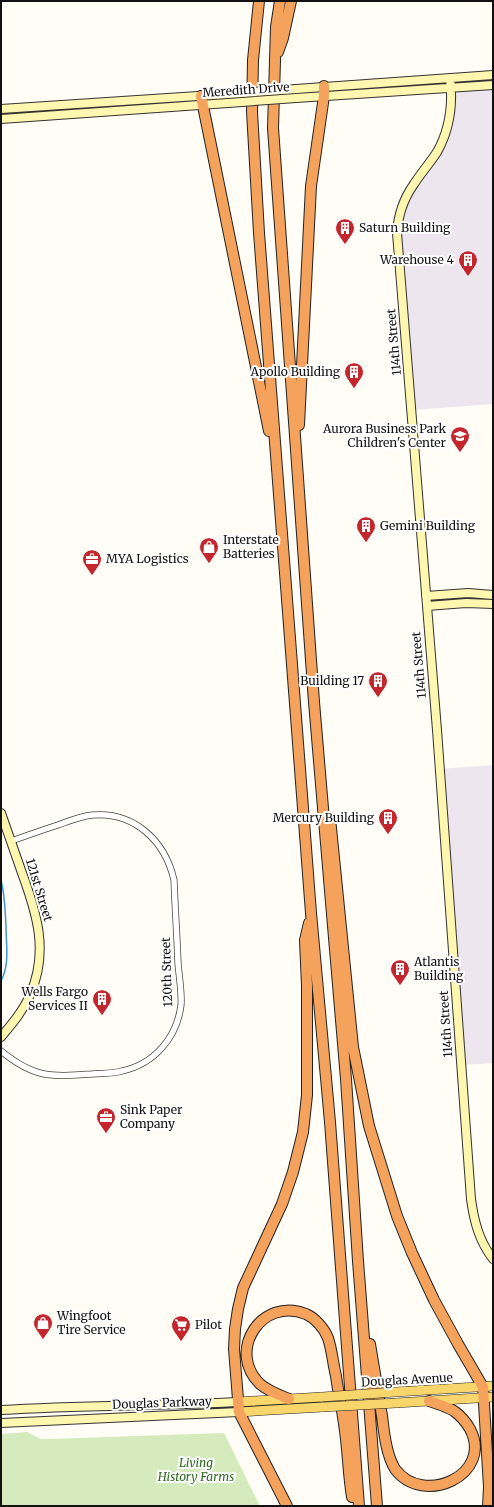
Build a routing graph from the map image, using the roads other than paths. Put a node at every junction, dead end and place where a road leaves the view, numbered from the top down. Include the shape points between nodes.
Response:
1 (254, 1) edge
2 (280, 1) edge
3 (291, 1) edge
4 (258, 6) edge
5 (275, 58) junction
6 (493, 75) edge
7 (450, 78) junction
8 (493, 85) edge
9 (451, 87) junction
10 (324, 91) junction
11 (202, 100) junction
12 (1, 109) edge
13 (1, 119) edge
14 (297, 469) junction
15 (278, 473) junction
16 (493, 595) edge
17 (426, 596) junction
18 (493, 604) edge
19 (427, 606) junction
20 (314, 702) junction
21 (1, 813) edge
22 (11, 841) junction
23 (311, 913) junction
24 (1, 1037) edge
25 (1, 1051) edge
26 (493, 1259) edge
27 (358, 1261) junction
28 (488, 1386) edge
29 (322, 1397) joint
30 (488, 1397) edge
31 (289, 1398) junction
32 (428, 1401) junction
33 (237, 1402) junction
34 (323, 1407) joint
35 (1, 1410) edge
36 (239, 1412) junction
37 (1, 1423) edge
38 (287, 1506) edge
39 (354, 1506) edge
40 (359, 1506) edge
41 (377, 1506) edge
42 (488, 1506) edge

1 - 4 highway
2 - 5 highway
3 - 5 highway via 283,38
4 - 15 highway via 253,60 253,119 259,233
5 - 14 highway via 273,128
6 - 7 street, Meredith Drive
7 - 9 street, 114th Street
7 - 10 street, Meredith Drive
8 - 9 street, Meredith Drive
9 - 10 street, Meredith Drive
9 - 17 street, 114th Street via 447,130 436,153 408,193 397,233
10 - 11 street, Meredith Drive, bridge via 296,89 228,94
10 - 11 street, Meredith Drive, bridge via 296,98 228,103
10 - 14 highway via 311,186
11 - 12 street, Meredith Drive
11 - 13 street, Meredith Drive
11 - 15 highway
14 - 20 highway
15 - 23 highway
16 - 17 street via 468,593
17 - 19 street, 114th Street
18 - 19 street
19 - 26 street, 114th Street via 471,1199 475,1223 482,1242
20 - 27 highway
20 - 28 highway via 328,789 354,1047 369,1126 392,1202 412,1253 458,1344
21 - 22 street, 121st Street
22 - 24 street, 121st Street via 36,915 40,954 30,996
22 - 25 street, 120th Street via 83,816 93,815 113,816 130,821 154,839 165,855 174,880 181,1004 177,1021 163,1048 151,1059 130,1069 112,1073 46,1075 28,1070
23 - 33 highway via 305,940 307,1095 303,1132 282,1204 243,1288 235,1329
23 - 40 highway
27 - 32 highway via 390,1456 394,1468 402,1478 416,1487 427,1490 442,1488 460,1479 470,1466 474,1445 472,1432 464,1420 448,1408
27 - 41 highway
28 - 29 main road, Douglas Avenue, bridge
28 - 30 highway
29 - 31 main road, Douglas Parkway
30 - 32 main road, Douglas Avenue
30 - 42 highway
31 - 33 main road, Douglas Parkway
31 - 39 highway via 260,1384 251,1373 247,1360 247,1345 254,1328 268,1316 289,1310 310,1316 321,1325 328,1338 344,1424
32 - 34 main road, Douglas Avenue, bridge
33 - 35 street, Douglas Parkway
33 - 36 highway
34 - 36 main road, Douglas Parkway
36 - 37 street, Douglas Parkway
36 - 38 highway

